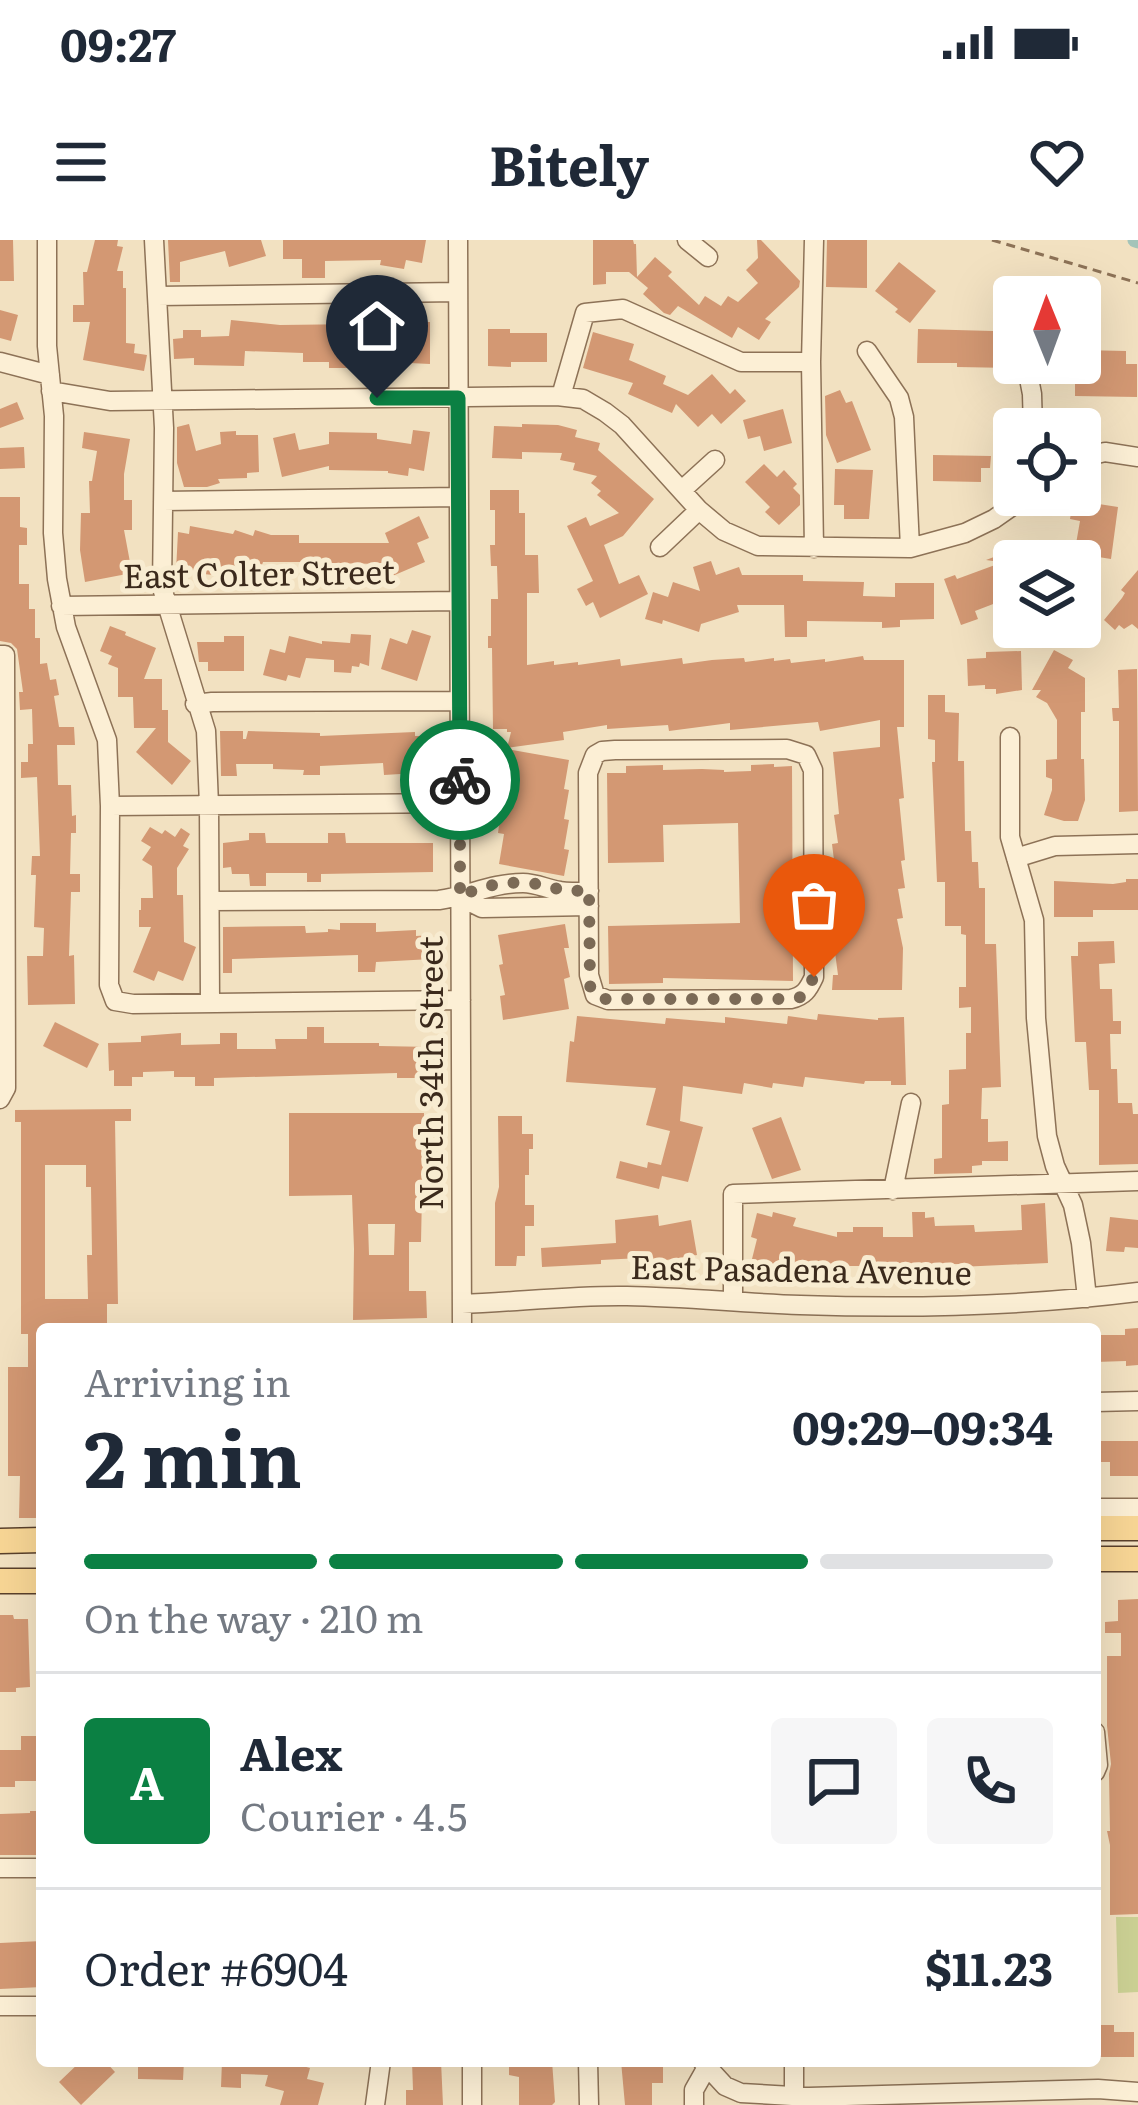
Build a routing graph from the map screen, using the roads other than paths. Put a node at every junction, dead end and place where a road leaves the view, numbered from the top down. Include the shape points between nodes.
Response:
1 (47, 240) edge
2 (154, 240) edge
3 (458, 240) edge
4 (687, 240) edge
5 (814, 240) edge
6 (708, 257) dead end
7 (458, 292) junction
8 (157, 296) junction
9 (867, 351) dead end
10 (0, 362) edge
11 (811, 362) junction
12 (51, 383) junction
13 (561, 396) junction
14 (458, 398) junction
15 (162, 401) junction
16 (1101, 453) edge
17 (1138, 457) edge
18 (715, 460) dead end
19 (682, 490) junction
20 (458, 497) junction
21 (163, 501) junction
22 (699, 510) junction
23 (998, 516) edge
24 (660, 547) dead end
25 (814, 548) junction
26 (910, 548) junction
27 (458, 601) junction
28 (167, 604) junction
29 (62, 606) junction
30 (0, 655) edge
31 (459, 700) junction
32 (195, 704) junction
33 (1010, 737) dead end
34 (460, 803) junction
35 (209, 805) junction
36 (110, 806) junction
37 (1138, 844) edge
38 (1016, 858) junction
39 (518, 883) junction
40 (460, 897) junction
41 (589, 898) junction
42 (210, 901) junction
43 (518, 908) junction
44 (461, 1000) junction
45 (210, 1003) junction
46 (0, 1099) edge
47 (911, 1103) dead end
48 (1138, 1181) edge
49 (1062, 1182) junction
50 (893, 1190) junction
51 (1138, 1292) edge
52 (1087, 1298) junction
53 (733, 1301) junction
54 (463, 1304) junction
55 (462, 1323) edge
56 (1138, 1401) edge
57 (1101, 1402) edge
58 (1101, 1508) edge
59 (1138, 1508) edge
60 (1101, 1528) edge
61 (1138, 1528) edge
62 (36, 1540) edge
63 (0, 1541) edge
64 (1101, 1559) edge
65 (1138, 1559) edge
66 (0, 1581) edge
67 (36, 1581) edge
68 (0, 1868) edge
69 (36, 1868) edge
70 (0, 2006) edge
71 (36, 2006) edge
72 (380, 2067) edge
73 (472, 2067) edge
74 (588, 2067) edge
75 (703, 2067) edge
76 (707, 2067) edge
77 (794, 2067) edge
78 (1138, 2092) edge
79 (794, 2101) edge
80 (375, 2105) edge
81 (472, 2105) edge
82 (589, 2105) edge
83 (694, 2105) edge

1 - 12 street
2 - 8 street
3 - 7 street, North 34th Street
4 - 6 street
5 - 11 street
7 - 8 street
7 - 14 street, North 34th Street
8 - 15 street
9 - 26 street via 904,417
10 - 12 street
11 - 13 street via 741,362 623,309 585,313
11 - 25 street
12 - 15 street via 110,401
12 - 29 street
13 - 14 street
13 - 19 street via 583,399 622,425
14 - 15 street
14 - 20 street, North 34th Street
15 - 21 street
16 - 17 street
18 - 19 street
19 - 22 street
20 - 21 street
20 - 27 street, North 34th Street
21 - 28 street
22 - 24 street
22 - 25 street via 758,546
23 - 26 street
25 - 26 street
27 - 28 street, East Colter Street
27 - 31 street, North 34th Street
28 - 29 street, East Colter Street
28 - 32 street
29 - 36 street via 106,740
30 - 46 street
31 - 32 street
31 - 34 street, North 34th Street
32 - 35 street via 206,731
33 - 38 street
34 - 35 street
34 - 40 street, North 34th Street
35 - 36 street
35 - 42 street
36 - 45 street via 109,985 116,1001
37 - 38 street via 1054,846
38 - 49 street via 1034,920 1043,1101
39 - 40 street
39 - 41 street
39 - 43 street
40 - 42 street
40 - 43 street via 482,908
40 - 44 street, North 34th Street
41 - 41 street via 595,995 801,997 814,977 814,770 806,755 595,754 588,772
41 - 43 street
42 - 45 street
44 - 45 street
44 - 54 street, North 34th Street
47 - 50 street
48 - 49 street
49 - 50 street
49 - 52 street
50 - 53 street via 733,1194
51 - 52 street, East Pasadena Avenue
52 - 53 street, East Pasadena Avenue via 932,1306
53 - 54 street, East Pasadena Avenue via 582,1296
54 - 55 street, North 34th Street
56 - 57 street
58 - 59 street
60 - 61 main road
62 - 63 main road
64 - 65 main road
66 - 67 main road
68 - 69 street
70 - 71 street
72 - 80 street
73 - 81 street
74 - 82 street
75 - 83 street
76 - 79 street via 742,2093
77 - 79 street
78 - 79 street

